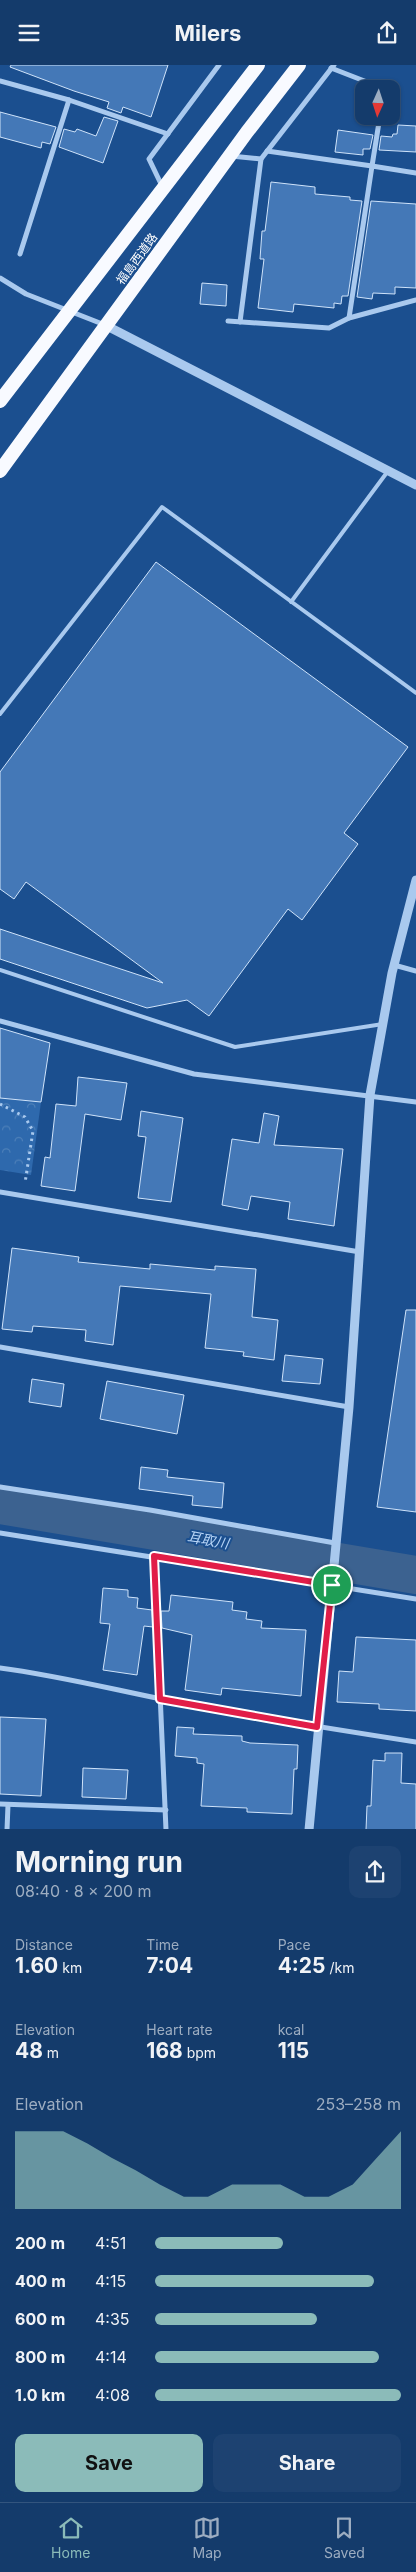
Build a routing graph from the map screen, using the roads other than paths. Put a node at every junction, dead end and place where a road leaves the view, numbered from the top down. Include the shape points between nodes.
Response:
1 (219, 65) edge
2 (258, 65) edge
3 (300, 65) edge
4 (332, 67) edge
5 (363, 80) edge
6 (0, 81) edge
7 (69, 100) junction
8 (379, 125) edge
9 (168, 134) junction
10 (267, 151) junction
11 (230, 156) junction
12 (261, 159) junction
13 (372, 167) junction
14 (416, 173) edge
15 (163, 189) junction
16 (20, 254) dead end
17 (0, 278) edge
18 (416, 301) edge
19 (69, 312) junction
20 (349, 318) junction
21 (228, 321) dead end
22 (240, 322) junction
23 (108, 326) junction
24 (0, 401) edge
25 (0, 471) edge
26 (388, 471) junction
27 (416, 485) edge
28 (291, 602) junction
29 (416, 693) edge
30 (0, 714) edge
31 (416, 880) edge
32 (394, 965) junction
33 (0, 970) edge
34 (416, 971) edge
35 (0, 1021) edge
36 (383, 1024) junction
37 (370, 1095) junction
38 (416, 1102) edge
39 (0, 1192) edge
40 (360, 1252) junction
41 (0, 1347) edge
42 (349, 1407) junction
43 (0, 1487) edge
44 (0, 1533) edge
45 (335, 1548) junction
46 (154, 1556) junction
47 (332, 1585) junction
48 (416, 1599) edge
49 (0, 1668) edge
50 (160, 1699) junction
51 (317, 1727) junction
52 (416, 1742) edge
53 (0, 1804) edge
54 (8, 1805) junction
55 (166, 1810) junction
56 (7, 1829) edge
57 (166, 1829) edge
58 (308, 1829) edge

1 - 9 street
2 - 15 highway, 福島西道路
3 - 11 highway, 福島西道路
4 - 5 street
4 - 10 street
6 - 7 street
7 - 9 street
7 - 16 street
8 - 13 street
9 - 15 street via 149,159
10 - 12 street
10 - 13 street
11 - 12 street
11 - 23 highway, 福島西道路
12 - 22 street
13 - 14 street
13 - 20 street
15 - 19 highway, 福島西道路
17 - 19 street via 26,294
18 - 20 street
19 - 23 street
19 - 24 highway, 福島西道路
20 - 22 street via 329,329
21 - 22 street
23 - 25 highway, 福島西道路
23 - 26 street
26 - 27 street
26 - 28 lane
28 - 29 lane
28 - 30 lane via 162,507
31 - 32 street
32 - 34 street
32 - 36 street
33 - 36 lane via 235,1047
35 - 37 street via 194,1074
36 - 37 street
37 - 38 street
37 - 40 street
39 - 40 street
40 - 42 street
41 - 42 street
42 - 45 street
43 - 45 street via 150,1510
44 - 46 street
45 - 47 street
46 - 47 street
46 - 50 street
47 - 48 street
47 - 51 street
49 - 50 street via 54,1675
50 - 51 street
50 - 55 street
51 - 52 street
51 - 58 street
53 - 54 street
54 - 55 street
54 - 56 street
55 - 57 street

